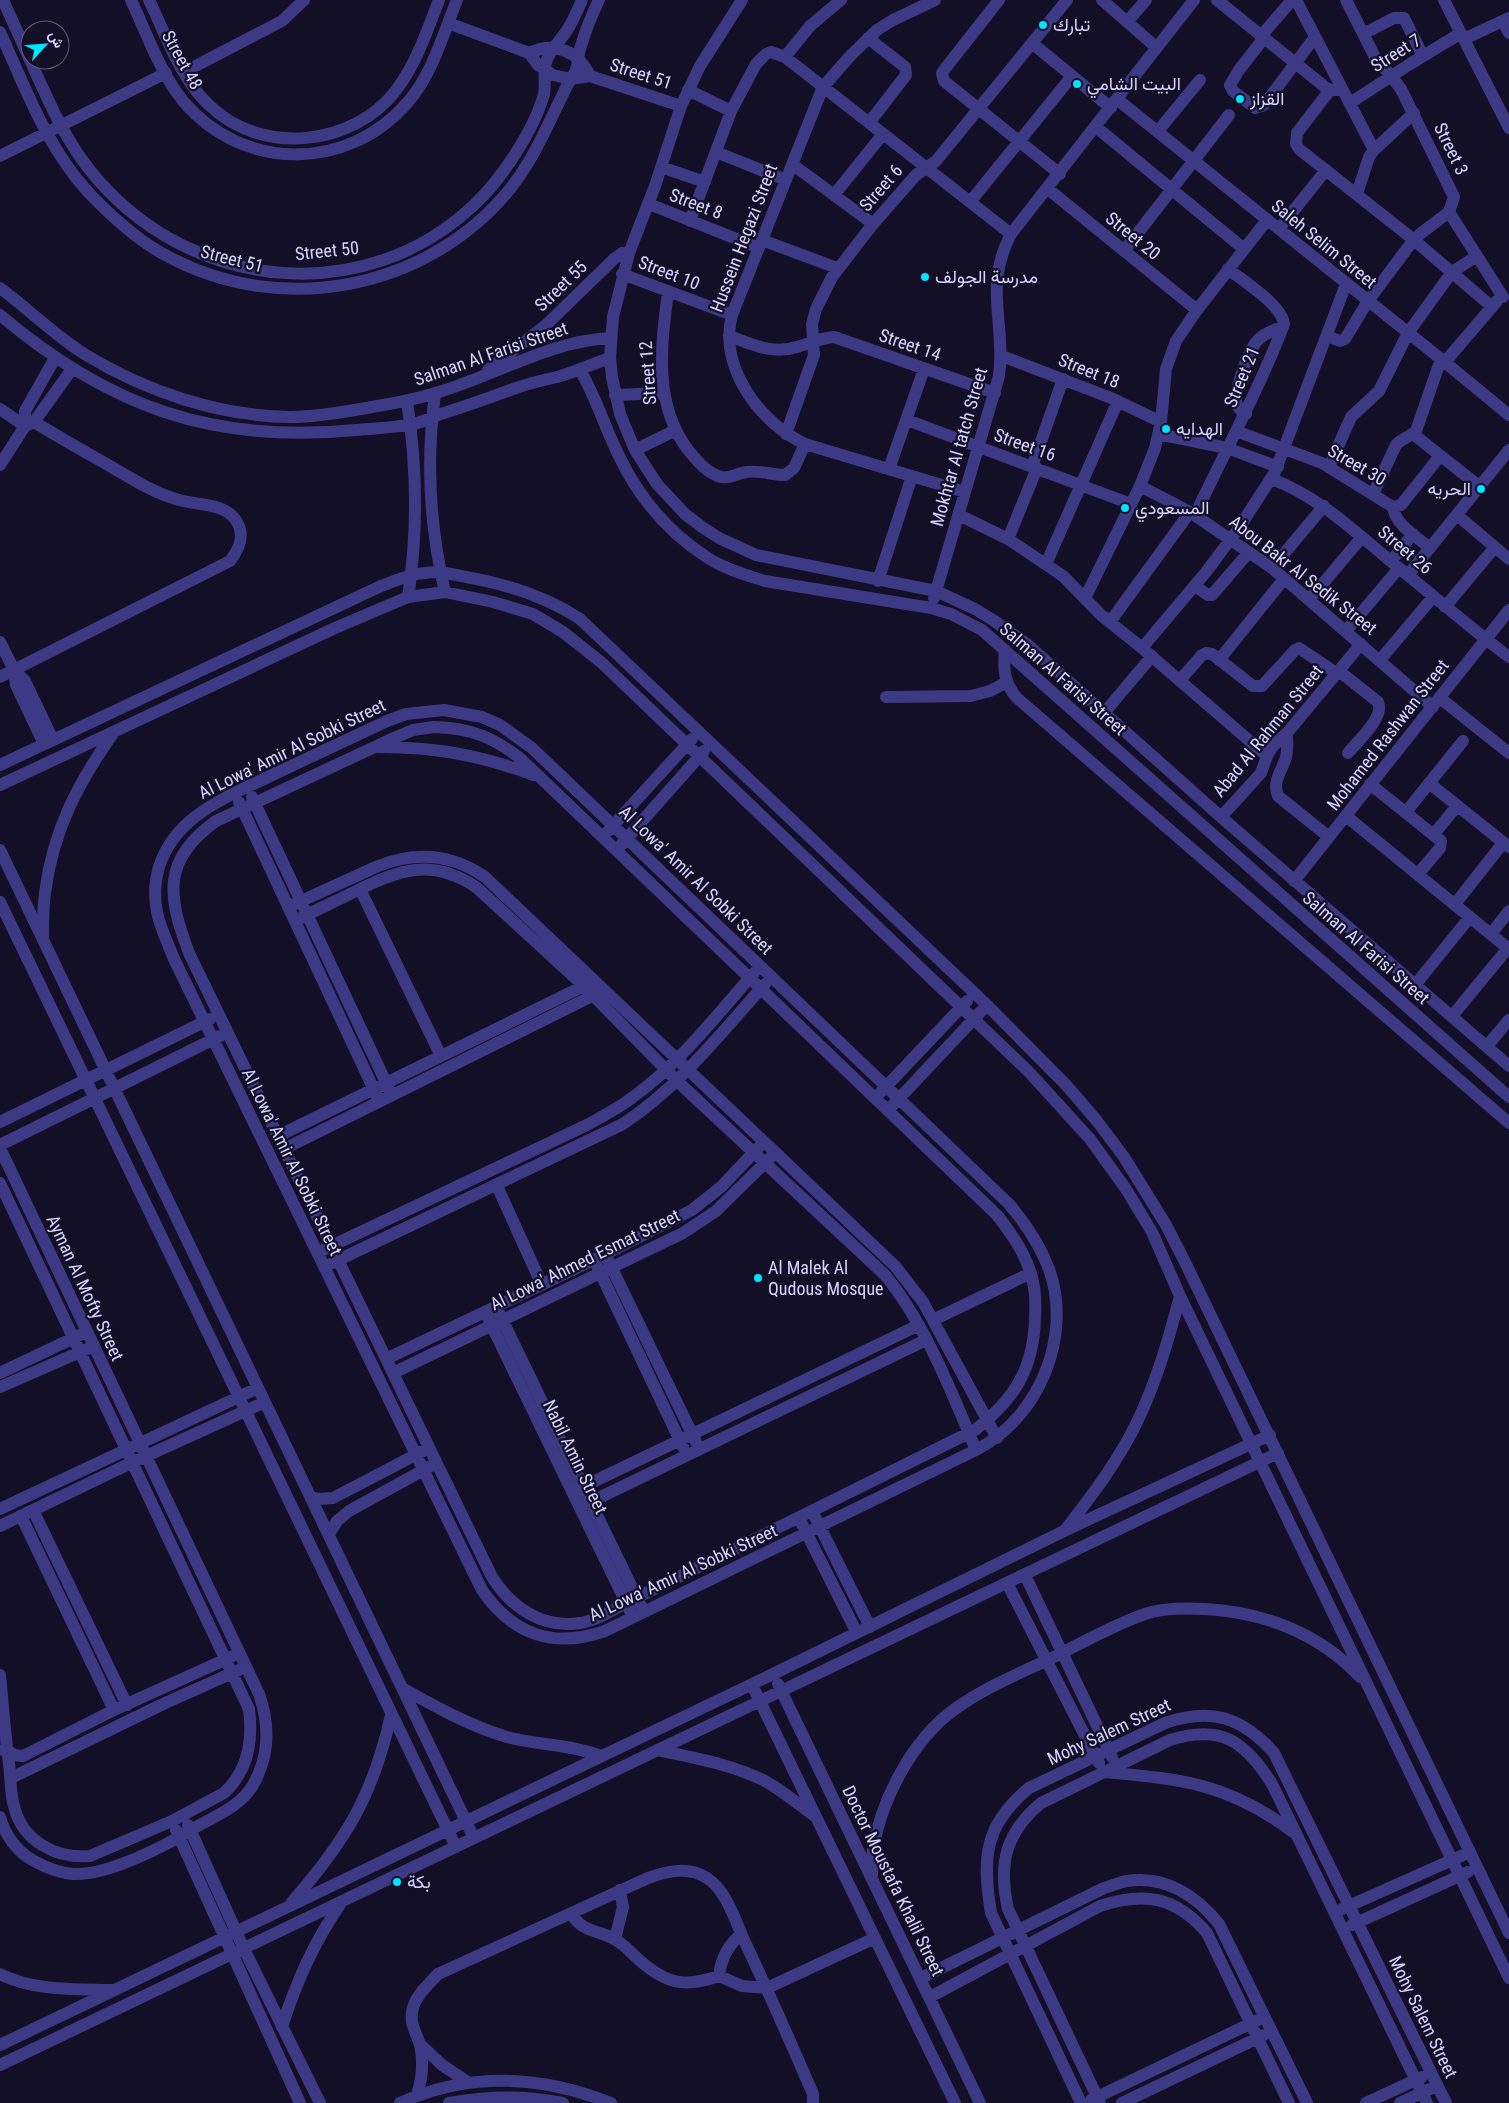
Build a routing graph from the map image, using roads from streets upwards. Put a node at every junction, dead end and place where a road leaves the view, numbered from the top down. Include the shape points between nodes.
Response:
1 (3, 0) edge
2 (131, 0) edge
3 (304, 0) edge
4 (439, 0) edge
5 (457, 0) edge
6 (582, 0) edge
7 (599, 0) edge
8 (742, 0) edge
9 (841, 0) edge
10 (935, 0) edge
11 (999, 0) edge
12 (1067, 0) edge
13 (1102, 0) edge
14 (1146, 0) edge
15 (1194, 0) edge
16 (1217, 0) edge
17 (1292, 0) edge
18 (1296, 0) edge
19 (1346, 0) edge
20 (1444, 0) edge
21 (151, 4) edge
22 (824, 5) edge
23 (906, 6) edge
24 (139, 16) junction
25 (1506, 19) edge
26 (1127, 22) junction
27 (448, 23) junction
28 (0, 32) edge
29 (1509, 33) edge
30 (1363, 34) junction
31 (1463, 36) junction
32 (1262, 37) junction
33 (1315, 37) junction
34 (20, 38) edge
35 (868, 38) junction
36 (1032, 43) junction
37 (554, 47) junction
38 (1156, 47) junction
39 (529, 52) junction
40 (1424, 56) junction
41 (578, 57) junction
42 (785, 57) junction
43 (1295, 64) junction
44 (35, 70) edge
45 (544, 70) junction
46 (184, 72) junction
47 (166, 73) junction
48 (590, 76) junction
49 (1072, 76) junction
50 (1391, 76) junction
51 (570, 79) junction
52 (1200, 80) dead end
53 (823, 87) junction
54 (1336, 89) junction
55 (688, 90) junction
56 (1350, 103) junction
57 (1114, 104) junction
58 (681, 106) junction
59 (979, 109) junction
60 (731, 111) junction
61 (1414, 113) junction
62 (1229, 115) dead end
63 (869, 123) junction
64 (61, 126) junction
65 (1096, 127) junction
66 (1509, 128) edge
67 (47, 132) junction
68 (1158, 132) junction
69 (883, 134) junction
70 (302, 138) junction
71 (1019, 141) junction
72 (1374, 150) junction
73 (716, 152) junction
74 (304, 155) junction
75 (0, 156) edge
76 (1194, 160) junction
77 (792, 164) junction
78 (661, 167) junction
79 (925, 167) junction
80 (1326, 170) junction
81 (1060, 174) junction
82 (786, 180) junction
83 (704, 182) junction
84 (1048, 189) junction
85 (1172, 189) junction
86 (1357, 194) junction
87 (834, 195) junction
88 (970, 202) junction
89 (649, 204) junction
90 (1449, 212) junction
91 (1267, 220) junction
92 (690, 221) junction
93 (873, 224) junction
94 (1279, 229) junction
95 (1011, 234) junction
96 (1414, 240) junction
97 (761, 244) junction
98 (1244, 249) junction
99 (1124, 251) junction
100 (629, 253) junction
101 (1477, 256) junction
102 (838, 268) junction
103 (251, 269) junction
104 (1228, 269) junction
105 (1452, 272) junction
106 (622, 274) junction
107 (0, 281) edge
108 (248, 284) junction
109 (1346, 284) junction
110 (5, 292) edge
111 (668, 292) junction
112 (1506, 295) edge
113 (1368, 301) junction
114 (1491, 306) junction
115 (1196, 310) junction
116 (0, 315) edge
117 (732, 315) junction
118 (1282, 327) junction
119 (1408, 333) junction
120 (729, 336) junction
121 (1327, 336) junction
122 (610, 338) junction
123 (814, 341) junction
124 (1002, 356) junction
125 (55, 358) junction
126 (610, 358) junction
127 (1443, 360) junction
128 (72, 369) junction
129 (924, 369) junction
130 (580, 370) junction
131 (1063, 379) junction
132 (470, 382) junction
133 (664, 393) junction
134 (995, 393) junction
135 (435, 394) junction
136 (615, 396) junction
137 (407, 401) junction
138 (1118, 401) junction
139 (0, 409) edge
140 (1246, 414) junction
141 (1509, 415) edge
142 (432, 417) junction
143 (907, 420) junction
144 (29, 424) junction
145 (410, 425) junction
146 (1160, 428) junction
147 (676, 430) junction
148 (1236, 431) junction
149 (786, 434) junction
150 (1413, 434) junction
151 (805, 444) junction
152 (979, 447) junction
153 (1227, 448) junction
154 (1285, 449) junction
155 (635, 450) junction
156 (1440, 456) junction
157 (1506, 458) edge
158 (0, 465) edge
159 (1278, 467) junction
160 (1329, 467) junction
161 (1035, 468) junction
162 (889, 469) junction
163 (912, 476) junction
164 (1272, 479) junction
165 (1081, 485) junction
166 (1140, 486) junction
167 (1479, 486) junction
168 (965, 492) junction
169 (1373, 494) junction
170 (1131, 504) junction
171 (1324, 506) junction
172 (1393, 507) junction
173 (1193, 513) junction
174 (958, 514) junction
175 (1457, 515) junction
176 (1414, 534) junction
177 (1362, 537) junction
178 (1231, 538) junction
179 (1008, 539) junction
180 (1495, 547) junction
181 (1430, 548) junction
182 (1249, 552) junction
183 (1508, 557) edge
184 (1046, 564) junction
185 (1272, 568) junction
186 (1399, 568) junction
187 (441, 572) junction
188 (411, 575) junction
189 (1284, 579) junction
190 (878, 581) junction
191 (1196, 586) junction
192 (936, 591) junction
193 (446, 592) junction
194 (408, 597) junction
195 (1433, 597) junction
196 (1085, 598) junction
197 (1309, 600) junction
198 (1445, 607) junction
199 (931, 608) junction
200 (1509, 610) edge
201 (1110, 622) junction
202 (1346, 631) junction
203 (1485, 639) junction
204 (0, 642) edge
205 (1361, 644) junction
206 (1005, 650) junction
207 (1147, 652) junction
208 (1509, 657) edge
209 (1219, 660) junction
210 (1380, 660) junction
211 (14, 670) junction
212 (1338, 672) junction
213 (0, 677) edge
214 (1180, 680) junction
215 (1006, 682) junction
216 (886, 697) dead end
217 (1437, 702) junction
218 (1104, 714) junction
219 (114, 732) junction
220 (699, 732) junction
221 (1287, 733) junction
222 (1463, 741) dead end
223 (48, 742) junction
224 (711, 743) junction
225 (687, 744) junction
226 (375, 747) junction
227 (1348, 753) dead end
228 (1509, 753) edge
229 (700, 756) junction
230 (1267, 756) junction
231 (0, 765) edge
232 (538, 776) junction
233 (1429, 783) junction
234 (1370, 784) junction
235 (0, 785) edge
236 (247, 787) junction
237 (235, 793) junction
238 (254, 803) junction
239 (1457, 806) junction
240 (242, 809) junction
241 (1406, 812) junction
242 (1346, 816) junction
243 (1221, 818) junction
244 (613, 825) junction
245 (1434, 834) junction
246 (602, 837) junction
247 (1330, 837) junction
248 (627, 838) junction
249 (1506, 845) edge
250 (0, 850) edge
251 (616, 850) junction
252 (1418, 874) junction
253 (1294, 881) junction
254 (360, 889) junction
255 (301, 901) junction
256 (0, 902) edge
257 (1455, 904) junction
258 (288, 907) junction
259 (1509, 911) edge
260 (307, 915) junction
261 (1470, 917) junction
262 (295, 921) junction
263 (0, 927) edge
264 (1491, 934) junction
265 (42, 938) junction
266 (19, 941) junction
267 (1509, 948) edge
268 (189, 953) junction
269 (174, 959) junction
270 (760, 966) junction
271 (772, 977) junction
272 (750, 978) junction
273 (589, 984) junction
274 (1415, 984) junction
275 (761, 989) junction
276 (599, 993) junction
277 (974, 994) junction
278 (987, 1005) junction
279 (962, 1007) junction
280 (219, 1014) junction
281 (1452, 1016) junction
282 (974, 1019) junction
283 (1509, 1020) edge
284 (205, 1022) junction
285 (228, 1032) junction
286 (213, 1039) junction
287 (1487, 1046) junction
288 (441, 1056) junction
289 (677, 1060) junction
290 (1509, 1066) edge
291 (106, 1070) junction
292 (666, 1070) junction
293 (688, 1070) junction
294 (86, 1080) junction
295 (677, 1081) junction
296 (386, 1083) junction
297 (886, 1086) junction
298 (114, 1088) junction
299 (374, 1089) junction
300 (392, 1095) junction
301 (94, 1097) junction
302 (1509, 1097) edge
303 (875, 1098) junction
304 (899, 1098) junction
305 (380, 1101) junction
306 (888, 1110) junction
307 (0, 1122) edge
308 (1509, 1123) edge
309 (278, 1136) junction
310 (764, 1142) junction
311 (0, 1146) edge
312 (284, 1149) junction
313 (754, 1152) junction
314 (775, 1153) junction
315 (765, 1163) junction
316 (0, 1183) edge
317 (497, 1186) junction
318 (331, 1245) junction
319 (316, 1253) junction
320 (606, 1254) junction
321 (338, 1260) junction
322 (594, 1260) junction
323 (324, 1267) junction
324 (606, 1270) junction
325 (1031, 1273) junction
326 (542, 1284) junction
327 (1180, 1296) junction
328 (490, 1309) junction
329 (933, 1320) junction
330 (497, 1323) junction
331 (920, 1325) junction
332 (87, 1332) junction
333 (74, 1338) junction
334 (926, 1340) junction
335 (94, 1346) junction
336 (80, 1352) junction
337 (386, 1359) junction
338 (0, 1373) edge
339 (393, 1373) junction
340 (0, 1387) edge
341 (258, 1388) junction
342 (239, 1397) junction
343 (265, 1402) junction
344 (246, 1411) junction
345 (987, 1421) junction
346 (692, 1434) junction
347 (969, 1434) junction
348 (1270, 1435) junction
349 (997, 1438) junction
350 (680, 1440) junction
351 (139, 1442) junction
352 (1252, 1443) junction
353 (429, 1447) junction
354 (126, 1449) junction
355 (699, 1449) junction
356 (976, 1450) junction
357 (1278, 1453) junction
358 (416, 1454) junction
359 (687, 1455) junction
360 (146, 1456) junction
361 (1261, 1461) junction
362 (133, 1462) junction
363 (437, 1463) junction
364 (424, 1470) junction
365 (578, 1489) junction
366 (311, 1497) junction
367 (585, 1504) junction
368 (0, 1510) edge
369 (33, 1510) junction
370 (812, 1511) junction
371 (21, 1516) junction
372 (798, 1518) junction
373 (0, 1526) edge
374 (820, 1528) junction
375 (1066, 1530) junction
376 (329, 1534) junction
377 (807, 1534) junction
378 (1024, 1575) junction
379 (1007, 1583) junction
380 (632, 1601) junction
381 (639, 1615) junction
382 (870, 1627) junction
383 (856, 1633) junction
384 (240, 1653) junction
385 (1062, 1653) junction
386 (226, 1659) junction
387 (1046, 1660) junction
388 (246, 1667) junction
389 (233, 1673) junction
390 (773, 1674) junction
391 (0, 1675) edge
392 (752, 1685) junction
393 (1368, 1686) junction
394 (402, 1688) junction
395 (782, 1692) junction
396 (760, 1702) junction
397 (127, 1705) junction
398 (114, 1710) junction
399 (391, 1715) junction
400 (4, 1750) edge
401 (657, 1750) junction
402 (1109, 1750) junction
403 (602, 1756) junction
404 (1095, 1756) junction
405 (1116, 1766) junction
406 (1104, 1772) junction
407 (11, 1778) junction
408 (184, 1816) junction
409 (0, 1818) edge
410 (818, 1819) junction
411 (172, 1821) junction
412 (466, 1821) junction
413 (448, 1830) junction
414 (191, 1831) junction
415 (1295, 1833) junction
416 (179, 1837) junction
417 (474, 1838) junction
418 (456, 1847) junction
419 (1470, 1852) junction
420 (1452, 1860) junction
421 (1477, 1867) junction
422 (1460, 1875) junction
423 (872, 1876) junction
424 (1174, 1887) junction
425 (620, 1890) junction
426 (341, 1902) junction
427 (1166, 1902) junction
428 (289, 1906) junction
429 (1350, 1906) junction
430 (1335, 1912) junction
431 (572, 1914) junction
432 (1358, 1922) junction
433 (1018, 1929) junction
434 (1343, 1930) junction
435 (1509, 1933) edge
436 (231, 1934) junction
437 (741, 1934) junction
438 (1002, 1937) junction
439 (876, 1938) junction
440 (615, 1939) junction
441 (1229, 1941) junction
442 (1026, 1946) junction
443 (1215, 1949) junction
444 (239, 1951) junction
445 (1010, 1954) junction
446 (0, 1974) edge
447 (719, 1976) junction
448 (921, 1978) junction
449 (1509, 1978) edge
450 (767, 1988) junction
451 (114, 1990) junction
452 (930, 1997) junction
453 (1264, 2017) junction
454 (1250, 2024) junction
455 (282, 2027) junction
456 (1272, 2031) junction
457 (1257, 2038) junction
458 (420, 2044) junction
459 (0, 2045) edge
460 (0, 2065) edge
461 (1431, 2072) junction
462 (1416, 2080) junction
463 (469, 2083) junction
464 (1437, 2086) junction
465 (417, 2095) junction
466 (1424, 2098) edge
467 (1099, 2100) edge
468 (300, 2103) edge
469 (320, 2103) edge
470 (400, 2103) edge
471 (449, 2103) edge
472 (563, 2103) edge
473 (611, 2103) edge
474 (813, 2103) edge
475 (955, 2103) edge
476 (980, 2103) edge
477 (1083, 2103) edge
478 (1122, 2103) edge
479 (1289, 2103) edge
480 (1307, 2103) edge
481 (1366, 2103) edge
482 (1400, 2103) edge
483 (1446, 2103) edge

1 - 34 street, Street 50
2 - 24 street, Street 48
3 - 46 street via 282,21
4 - 70 street, Street 48 via 409,72 380,108 352,127
5 - 27 street, Street 48
6 - 37 street, Street 50 via 566,32
7 - 41 street, Street 51 via 583,36
8 - 55 street, Salman Al Farisi Street via 713,43
9 - 22 street
10 - 23 street, Hussein Hegazi Street
11 - 59 street via 942,73 944,81
12 - 36 street, Street 6
13 - 26 street
14 - 26 street
15 - 38 street, Mokhtar Al tatch Street
16 - 32 street
17 - 32 street
18 - 33 street
19 - 30 street, Street 3
20 - 31 street
21 - 24 street
21 - 46 street, Street 48
22 - 42 street
23 - 35 street, Hussein Hegazi Street
24 - 47 street, Street 48
25 - 29 street
25 - 31 street, Street 7
26 - 38 street
27 - 39 street
27 - 74 street, Street 48 via 423,80 389,122 342,147
28 - 67 street, Street 51
30 - 40 street via 1399,16 1404,18
30 - 50 street, Street 3 via 1376,59
31 - 40 street, Street 7
31 - 66 street
32 - 43 street
32 - 43 street via 1230,81 1232,91 1256,108 1262,107
33 - 43 street
33 - 54 street
35 - 53 street, Hussein Hegazi Street
35 - 63 street via 906,71
36 - 49 street, Saleh Selim Street
36 - 59 street, Street 6
37 - 39 street
37 - 41 street
37 - 45 street, Street 50
38 - 57 street, Mokhtar Al tatch Street
39 - 45 street, Street 51
40 - 50 street, Street 7
41 - 48 street, Street 51
41 - 51 street, Street 51
42 - 53 street
42 - 60 street via 771,52 761,58
43 - 54 street
44 - 64 street, Street 50
45 - 51 street, Street 51
45 - 103 street, Street 50 via 544,94 516,153 475,204 449,225 387,259 352,268 317,273
46 - 70 street, Street 48 via 209,106 225,118 262,135
47 - 64 street
47 - 74 street, Street 48 via 199,118 219,132 240,144 264,151
48 - 51 street, Street 51
48 - 58 street, Street 51
49 - 57 street, Saleh Selim Street
49 - 71 street
50 - 56 street, Street 7
50 - 61 street, Street 3
51 - 108 street, Street 51 via 548,130 509,190 487,214 431,256 397,272 361,283 286,289
52 - 68 street
53 - 63 street
53 - 77 street, Hussein Hegazi Street
54 - 56 street
54 - 80 street via 1296,138 1299,149
55 - 58 street, Salman Al Farisi Street
55 - 60 street
56 - 72 street
57 - 65 street, Mokhtar Al tatch Street
57 - 68 street, Saleh Selim Street
58 - 78 street, Salman Al Farisi Street
59 - 71 street
59 - 79 street, Street 6 via 936,161
60 - 73 street
61 - 72 street
61 - 90 street, Street 3 via 1454,197
62 - 76 street
63 - 69 street
64 - 67 street
64 - 103 street, Street 50 via 78,156 99,182 147,225 193,252
65 - 81 street, Mokhtar Al tatch Street
65 - 85 street
67 - 75 street
67 - 108 street, Street 51 via 87,192 138,237 186,265
68 - 76 street, Saleh Selim Street
69 - 79 street
69 - 87 street
70 - 74 street
71 - 81 street
71 - 88 street
72 - 86 street
73 - 82 street
73 - 83 street
76 - 85 street
76 - 91 street, Saleh Selim Street
77 - 82 street, Hussein Hegazi Street
77 - 87 street
78 - 83 street
78 - 89 street, Salman Al Farisi Street
79 - 88 street
79 - 93 street, Street 6
80 - 86 street
80 - 94 street
81 - 84 street, Mokhtar Al tatch Street
82 - 97 street, Hussein Hegazi Street
83 - 92 street
84 - 95 street, Mokhtar Al tatch Street
84 - 99 street, Street 20
85 - 98 street
85 - 99 street
86 - 96 street
87 - 93 street
88 - 95 street
89 - 92 street, Street 8
89 - 100 street, Salman Al Farisi Street
90 - 96 street
90 - 101 street
91 - 94 street, Saleh Selim Street
91 - 98 street
92 - 97 street, Street 8
93 - 102 street, Street 6
94 - 109 street, Saleh Selim Street
95 - 124 street, Mokhtar Al tatch Street via 998,262 996,278
96 - 105 street
96 - 113 street
97 - 102 street, Street 8
97 - 117 street, Hussein Hegazi Street
98 - 104 street
99 - 115 street, Street 20
100 - 106 street, Salman Al Farisi Street
100 - 132 street, Street 55 via 622,252 546,325
101 - 105 street
101 - 112 street
102 - 123 street, Street 6 via 816,309 812,324
103 - 108 street
104 - 115 street
104 - 118 street via 1276,308 1283,318
105 - 114 street
105 - 119 street
106 - 111 street, Street 10
106 - 122 street, Salman Al Farisi Street
107 - 110 street, Salman Al Farisi Street
109 - 113 street, Saleh Selim Street
109 - 121 street
110 - 137 street, Salman Al Farisi Street via 46,327 87,355 175,397 213,408 291,417 333,414
111 - 117 street, Street 10
111 - 133 street, Street 12 via 662,350
112 - 114 street
113 - 119 street, Saleh Selim Street
113 - 121 street via 1345,339
114 - 127 street
115 - 146 street via 1170,355
116 - 125 street
117 - 120 street, Hussein Hegazi Street
118 - 140 street, Street 21
118 - 140 street via 1265,334 1253,346 1236,396 1238,406
119 - 127 street, Saleh Selim Street
119 - 160 street via 1380,391 1351,417
120 - 123 street, Street 14 via 776,351
120 - 149 street, Hussein Hegazi Street via 735,365 747,391 764,415
121 - 154 street
122 - 126 street, Salman Al Farisi Street
122 - 132 street, Salman Al Farisi Street via 565,345
123 - 129 street, Street 14 via 834,337
123 - 149 street, Street 6 via 814,355
124 - 131 street, Street 18
124 - 134 street, Mokhtar Al tatch Street
125 - 128 street
125 - 144 street via 25,411
126 - 130 street
126 - 136 street, Salman Al Farisi Street
127 - 141 street, Saleh Selim Street
127 - 150 street
128 - 144 street
128 - 145 street via 145,406 212,424 294,434
129 - 134 street, Street 14
129 - 143 street
130 - 142 street
130 - 199 street, Salman Al Farisi Street via 634,484 656,515 709,559 765,581
131 - 138 street, Street 18
131 - 161 street
132 - 135 street, Salman Al Farisi Street
133 - 136 street
133 - 147 street, Street 12
134 - 152 street, Mokhtar Al tatch Street
135 - 137 street, Salman Al Farisi Street
135 - 142 street
136 - 155 street, Salman Al Farisi Street
137 - 145 street
138 - 146 street, Street 18
138 - 165 street
139 - 144 street
140 - 148 street, Street 21
142 - 145 street
142 - 187 street via 431,495
143 - 152 street, Street 16
143 - 162 street
144 - 158 street
144 - 211 street via 178,500 225,510 236,520 241,534 239,549 230,561
145 - 188 street via 415,500
146 - 153 street
146 - 166 street
147 - 151 street, Street 12 via 700,465 722,477 753,472 785,475 794,468
147 - 155 street
148 - 153 street, Street 21
148 - 154 street, Street 30
149 - 151 street, Hussein Hegazi Street
150 - 156 street
150 - 169 street via 1396,444
151 - 162 street, Hussein Hegazi Street
152 - 161 street, Street 16
152 - 168 street, Mokhtar Al tatch Street
153 - 159 street
153 - 173 street, Street 21
154 - 159 street
154 - 160 street, Street 30
155 - 190 street, Salman Al Farisi Street via 670,500 719,538 756,555
156 - 167 street
156 - 172 street, Street 30 via 1401,505
157 - 167 street
159 - 164 street
160 - 169 street, Street 30
161 - 165 street, Street 16
161 - 179 street
162 - 163 street, Hussein Hegazi Street
163 - 168 street, Hussein Hegazi Street
163 - 190 street
164 - 171 street, Street 26 via 1299,490
164 - 178 street
165 - 170 street, Street 16
165 - 184 street
166 - 170 street
166 - 173 street, Abou Bakr Al Sedik Street
167 - 175 street
168 - 174 street, Mokhtar Al tatch Street
169 - 172 street, Street 30
170 - 196 street
171 - 177 street, Street 26
171 - 185 street
172 - 176 street via 1396,518
173 - 178 street, Abou Bakr Al Sedik Street
173 - 201 street, Street 21
174 - 179 street
174 - 192 street, Mokhtar Al tatch Street
175 - 180 street
175 - 181 street
176 - 181 street
176 - 186 street
177 - 186 street, Street 26
177 - 197 street
178 - 182 street, Abou Bakr Al Sedik Street
178 - 191 street
179 - 184 street
180 - 183 street
180 - 198 street
181 - 186 street
182 - 185 street, Abou Bakr Al Sedik Street
182 - 191 street via 1215,593 1208,595
184 - 196 street
185 - 189 street, Abou Bakr Al Sedik Street
186 - 195 street, Street 26
186 - 202 street
187 - 188 street
187 - 193 street
187 - 220 street via 499,584 559,605 580,619
188 - 194 street
188 - 223 street via 381,586
189 - 197 street, Abou Bakr Al Sedik Street
189 - 209 street
190 - 192 street, Salman Al Farisi Street
191 - 207 street
192 - 199 street, Mokhtar Al tatch Street
192 - 218 street, Salman Al Farisi Street via 975,609 1011,632
193 - 194 street
193 - 225 street via 533,614 563,632 602,663
194 - 219 street
195 - 198 street, Street 26
195 - 210 street
196 - 201 street
197 - 202 street, Abou Bakr Al Sedik Street
198 - 203 street, Street 26
199 - 206 street, Salman Al Farisi Street via 982,630
200 - 203 street, Mohamed Rashwan Street
201 - 207 street
202 - 205 street, Abou Bakr Al Sedik Street
203 - 208 street, Street 26
203 - 217 street, Mohamed Rashwan Street
204 - 211 street
205 - 210 street, Abou Bakr Al Sedik Street
205 - 212 street, Abad Al Rahman Street
206 - 215 street
206 - 302 street, Salman Al Farisi Street
207 - 214 street
207 - 218 street
209 - 212 street via 1258,687 1299,648
209 - 214 street via 1212,654 1202,655
210 - 217 street, Abou Bakr Al Sedik Street
211 - 213 street
211 - 223 street via 24,681
212 - 221 street, Abad Al Rahman Street
212 - 227 street via 1380,706 1378,716
214 - 230 street
215 - 216 street via 990,692 971,696
215 - 308 street via 1017,698
217 - 228 street, Abou Bakr Al Sedik Street
217 - 234 street, Mohamed Rashwan Street
218 - 243 street, Salman Al Farisi Street
219 - 235 street
219 - 265 street via 88,768 68,808 53,850
220 - 224 street
220 - 225 street
221 - 230 street, Abad Al Rahman Street
221 - 247 street via 1286,757 1275,789 1278,796
222 - 233 street
223 - 231 street
224 - 229 street
224 - 277 street
225 - 229 street
225 - 244 street
226 - 232 street via 417,747 458,752
226 - 232 street, Al Lowa' Amir Al Sobki Street via 413,730 454,727 493,740
226 - 238 street, Al Lowa' Amir Al Sobki Street
229 - 248 street
229 - 279 street
230 - 243 street, Abad Al Rahman Street via 1261,773
232 - 246 street, Al Lowa' Amir Al Sobki Street
233 - 239 street
233 - 241 street
234 - 241 street
234 - 242 street, Mohamed Rashwan Street
236 - 237 street, Al Lowa' Amir Al Sobki Street
236 - 238 street
236 - 244 street, Al Lowa' Amir Al Sobki Street via 387,721 415,712 444,710 482,717 517,735
237 - 240 street
237 - 269 street, Al Lowa' Amir Al Sobki Street via 197,814 183,826 162,856 156,883 156,911
238 - 240 street, Al Lowa' Amir Al Sobki Street
238 - 255 street
239 - 245 street
239 - 249 street
240 - 258 street
240 - 268 street, Al Lowa' Amir Al Sobki Street via 202,831 182,858 174,882 174,907
241 - 245 street
242 - 247 street, Mohamed Rashwan Street
242 - 252 street
243 - 253 street, Salman Al Farisi Street
244 - 246 street
244 - 248 street, Al Lowa' Amir Al Sobki Street
245 - 252 street via 1441,841 1440,848
246 - 251 street, Al Lowa' Amir Al Sobki Street
247 - 253 street, Mohamed Rashwan Street
248 - 251 street
248 - 270 street, Al Lowa' Amir Al Sobki Street
249 - 257 street
250 - 265 street
251 - 272 street, Al Lowa' Amir Al Sobki Street
252 - 257 street
253 - 274 street, Salman Al Farisi Street
254 - 260 street
254 - 273 street via 391,875 412,870 443,871 461,877
254 - 288 street
255 - 258 street
255 - 260 street
255 - 273 street via 393,860 425,856 457,861 485,877
256 - 266 street
257 - 261 street
258 - 262 street
259 - 264 street
260 - 262 street
260 - 296 street
261 - 264 street
261 - 274 street
262 - 299 street
263 - 266 street
264 - 267 street
265 - 291 street
266 - 294 street
267 - 281 street
268 - 269 street
268 - 280 street, Al Lowa' Amir Al Sobki Street
269 - 284 street, Al Lowa' Amir Al Sobki Street
270 - 271 street, Al Lowa' Amir Al Sobki Street
270 - 272 street
271 - 275 street
271 - 297 street, Al Lowa' Amir Al Sobki Street
272 - 275 street, Al Lowa' Amir Al Sobki Street
272 - 289 street
273 - 276 street
273 - 288 street
274 - 281 street, Salman Al Farisi Street
275 - 293 street
275 - 303 street, Al Lowa' Amir Al Sobki Street
276 - 289 street
276 - 292 street
276 - 300 street
277 - 278 street
277 - 279 street
278 - 282 street
278 - 348 street via 1068,1086 1124,1157 1166,1226
279 - 282 street
279 - 297 street
280 - 284 street
280 - 285 street, Al Lowa' Amir Al Sobki Street
281 - 287 street, Salman Al Farisi Street
282 - 304 street
282 - 327 street via 1029,1072 1090,1139 1152,1232
283 - 287 street
284 - 286 street, Al Lowa' Amir Al Sobki Street
284 - 291 street
285 - 286 street
285 - 309 street, Al Lowa' Amir Al Sobki Street
286 - 298 street
286 - 319 street, Al Lowa' Amir Al Sobki Street
287 - 290 street, Salman Al Farisi Street
288 - 296 street
289 - 292 street
289 - 293 street
291 - 294 street
291 - 298 street
292 - 295 street
292 - 318 street via 633,1098 587,1125
293 - 295 street
293 - 310 street
294 - 301 street
294 - 307 street
295 - 313 street
295 - 317 street via 623,1124
296 - 299 street
296 - 300 street
297 - 303 street
297 - 304 street, Al Lowa' Amir Al Sobki Street
298 - 301 street
298 - 341 street
299 - 305 street
299 - 309 street
300 - 305 street
301 - 311 street
301 - 342 street
303 - 306 street, Al Lowa' Amir Al Sobki Street
304 - 306 street
304 - 349 street, Al Lowa' Amir Al Sobki Street via 1009,1204 1032,1235 1049,1270 1056,1325 1049,1362 1028,1404
305 - 312 street
306 - 325 street, Al Lowa' Amir Al Sobki Street via 997,1215 1019,1246
309 - 312 street, Al Lowa' Amir Al Sobki Street
310 - 313 street, Al Lowa' Ahmed Esmat Street
310 - 314 street
311 - 332 street, Ayman Al Mofty Street
312 - 318 street, Al Lowa' Amir Al Sobki Street
313 - 315 street
313 - 320 street, Al Lowa' Ahmed Esmat Street via 708,1200
314 - 315 street, Al Lowa' Ahmed Esmat Street
314 - 329 street via 895,1266
315 - 324 street, Al Lowa' Ahmed Esmat Street via 700,1223
315 - 331 street via 885,1275
316 - 333 street, Ayman Al Mofty Street
317 - 321 street
317 - 326 street
318 - 319 street
318 - 321 street, Al Lowa' Amir Al Sobki Street
319 - 323 street, Al Lowa' Amir Al Sobki Street
320 - 322 street, Al Lowa' Ahmed Esmat Street
320 - 324 street
321 - 323 street
321 - 337 street, Al Lowa' Amir Al Sobki Street
322 - 324 street
322 - 326 street, Al Lowa' Ahmed Esmat Street
323 - 358 street, Al Lowa' Amir Al Sobki Street
324 - 330 street, Al Lowa' Ahmed Esmat Street
324 - 346 street
324 - 350 street
325 - 329 street
325 - 345 street, Al Lowa' Amir Al Sobki Street via 1035,1326 1029,1362 1015,1391
326 - 328 street, Al Lowa' Ahmed Esmat Street
327 - 352 street
327 - 375 street via 1163,1360 1139,1420 1106,1476
328 - 330 street, Nabil Amin Street
328 - 337 street, Al Lowa' Ahmed Esmat Street
329 - 345 street
330 - 339 street, Al Lowa' Ahmed Esmat Street
330 - 365 street, Nabil Amin Street
331 - 334 street
331 - 346 street
332 - 333 street
332 - 335 street, Ayman Al Mofty Street
333 - 336 street, Ayman Al Mofty Street
333 - 338 street
334 - 347 street
334 - 355 street
335 - 336 street
335 - 351 street, Ayman Al Mofty Street
336 - 340 street
336 - 354 street, Ayman Al Mofty Street
337 - 339 street, Al Lowa' Amir Al Sobki Street
339 - 353 street, Al Lowa' Amir Al Sobki Street
341 - 342 street
341 - 343 street
342 - 344 street
342 - 351 street
343 - 344 street
343 - 366 street
344 - 360 street
344 - 399 street
345 - 347 street, Al Lowa' Amir Al Sobki Street
345 - 349 street
346 - 350 street
346 - 355 street
347 - 356 street
347 - 370 street, Al Lowa' Amir Al Sobki Street
348 - 352 street
348 - 357 street
349 - 356 street, Al Lowa' Amir Al Sobki Street
350 - 359 street
350 - 365 street
351 - 354 street
351 - 360 street, Ayman Al Mofty Street
352 - 361 street
352 - 375 street
353 - 358 street
353 - 363 street, Al Lowa' Amir Al Sobki Street
354 - 362 street, Ayman Al Mofty Street
354 - 368 street
355 - 359 street
356 - 374 street, Al Lowa' Amir Al Sobki Street
357 - 361 street
357 - 419 street
358 - 364 street, Al Lowa' Amir Al Sobki Street
358 - 366 street via 333,1498
359 - 367 street
360 - 362 street
360 - 384 street, Ayman Al Mofty Street
361 - 378 street
361 - 393 street
362 - 369 street
362 - 386 street, Ayman Al Mofty Street
363 - 364 street
363 - 380 street, Al Lowa' Amir Al Sobki Street via 492,1577 514,1605 529,1615 563,1624 581,1623
364 - 376 street via 349,1511 336,1520
364 - 381 street, Al Lowa' Amir Al Sobki Street via 482,1590 505,1617 536,1634 553,1639 571,1639 589,1637
365 - 367 street, Nabil Amin Street
366 - 376 street
367 - 380 street, Nabil Amin Street
369 - 371 street
369 - 397 street
370 - 372 street, Al Lowa' Amir Al Sobki Street
370 - 374 street
371 - 373 street
371 - 398 street
372 - 377 street
372 - 380 street, Al Lowa' Amir Al Sobki Street
374 - 377 street, Al Lowa' Amir Al Sobki Street
374 - 382 street
375 - 382 street
376 - 394 street
377 - 381 street, Al Lowa' Amir Al Sobki Street
377 - 383 street
378 - 379 street
378 - 385 street
379 - 387 street
379 - 395 street
380 - 381 street, Nabil Amin Street
382 - 383 street
383 - 390 street
384 - 386 street
384 - 388 street, Ayman Al Mofty Street
385 - 387 street
385 - 393 street via 1146,1614 1193,1608 1234,1611 1277,1622 1317,1642
385 - 402 street
386 - 389 street, Ayman Al Mofty Street
386 - 397 street
387 - 404 street
387 - 423 street via 953,1710 913,1752 899,1775 880,1824 873,1850
388 - 389 street
388 - 414 street, Ayman Al Mofty Street via 259,1694 267,1722 268,1744 263,1763 246,1795
389 - 407 street
389 - 408 street, Ayman Al Mofty Street via 249,1708 251,1734 245,1763 231,1787
390 - 392 street
390 - 395 street, Doctor Moustafa Khalil Street
391 - 400 street, Ayman Al Mofty Street
392 - 396 street
392 - 403 street
393 - 420 street
394 - 403 street via 473,1725 540,1745 584,1750
394 - 412 street
395 - 396 street
395 - 423 street, Doctor Moustafa Khalil Street
396 - 401 street
396 - 410 street
397 - 398 street
398 - 400 street via 23,1756
399 - 413 street
399 - 428 street via 374,1775 358,1811 330,1858
400 - 407 street, Ayman Al Mofty Street
401 - 410 street via 715,1762 747,1773 767,1782
401 - 417 street
402 - 404 street, Mohy Salem Street
402 - 405 street
402 - 429 street, Mohy Salem Street via 1185,1716 1227,1718 1245,1726 1274,1753
403 - 412 street
404 - 406 street
404 - 438 street, Mohy Salem Street via 1029,1788 998,1820 990,1839 987,1887 991,1913
405 - 406 street, Mohy Salem Street
405 - 415 street, Mohy Salem Street via 1187,1734 1218,1735 1247,1750 1259,1763
406 - 415 street via 1166,1778 1212,1788 1256,1807
406 - 433 street, Mohy Salem Street via 1041,1803 1016,1829 1008,1845 1004,1888 1008,1910
407 - 411 street, Ayman Al Mofty Street via 13,1804 23,1827 40,1845 62,1854 90,1856
408 - 411 street, Ayman Al Mofty Street
408 - 414 street
409 - 416 street, Ayman Al Mofty Street via 9,1838 30,1859 58,1872 75,1874 107,1869
410 - 439 street
411 - 416 street
412 - 413 street
412 - 417 street
413 - 418 street
413 - 428 street
414 - 416 street, Ayman Al Mofty Street
414 - 436 street
415 - 430 street, Mohy Salem Street
416 - 436 street
417 - 418 street
418 - 426 street
419 - 420 street
419 - 421 street
420 - 422 street
420 - 429 street
421 - 422 street
421 - 435 street
422 - 432 street
422 - 449 street
423 - 448 street, Doctor Moustafa Khalil Street
424 - 427 street
424 - 433 street via 1151,1881 1127,1881 1104,1888
424 - 441 street via 1207,1908
425 - 431 street
425 - 437 street via 669,1871 689,1872 707,1878 720,1891
425 - 440 street via 623,1908
426 - 444 street
426 - 455 street via 304,1966
427 - 442 street via 1122,1899 1100,1906
427 - 443 street via 1196,1920
428 - 436 street
429 - 430 street
429 - 432 street, Mohy Salem Street
430 - 434 street, Mohy Salem Street
431 - 440 street via 584,1928
431 - 458 street via 438,1974 422,1990 412,2011 412,2028
432 - 434 street
432 - 461 street, Mohy Salem Street
433 - 438 street
433 - 442 street, Mohy Salem Street
434 - 462 street, Mohy Salem Street
436 - 444 street
436 - 451 street
437 - 447 street via 725,1952
437 - 450 street
438 - 445 street, Mohy Salem Street
438 - 448 street
439 - 450 street
439 - 475 street
440 - 447 street via 643,1963 682,1983 698,1983
441 - 443 street
441 - 453 street
442 - 445 street
442 - 467 street, Mohy Salem Street
443 - 454 street
444 - 455 street
444 - 460 street
444 - 468 street
445 - 452 street
445 - 477 street, Mohy Salem Street
446 - 451 street via 42,1987
447 - 450 street via 742,1986
448 - 452 street, Doctor Moustafa Khalil Street
450 - 474 street via 813,2094
451 - 459 street
452 - 476 street, Doctor Moustafa Khalil Street
453 - 454 street
453 - 456 street
454 - 457 street
454 - 467 street
455 - 469 street
456 - 457 street
456 - 480 street
457 - 478 street
457 - 479 street
458 - 463 street via 442,2066
458 - 465 street via 422,2070
461 - 462 street
461 - 464 street, Mohy Salem Street
462 - 466 street, Mohy Salem Street
462 - 481 street
463 - 465 street
463 - 473 street via 519,2080 552,2084
464 - 466 street
464 - 483 street, Mohy Salem Street
465 - 470 street
466 - 482 street
467 - 477 street
471 - 472 street via 492,2097

